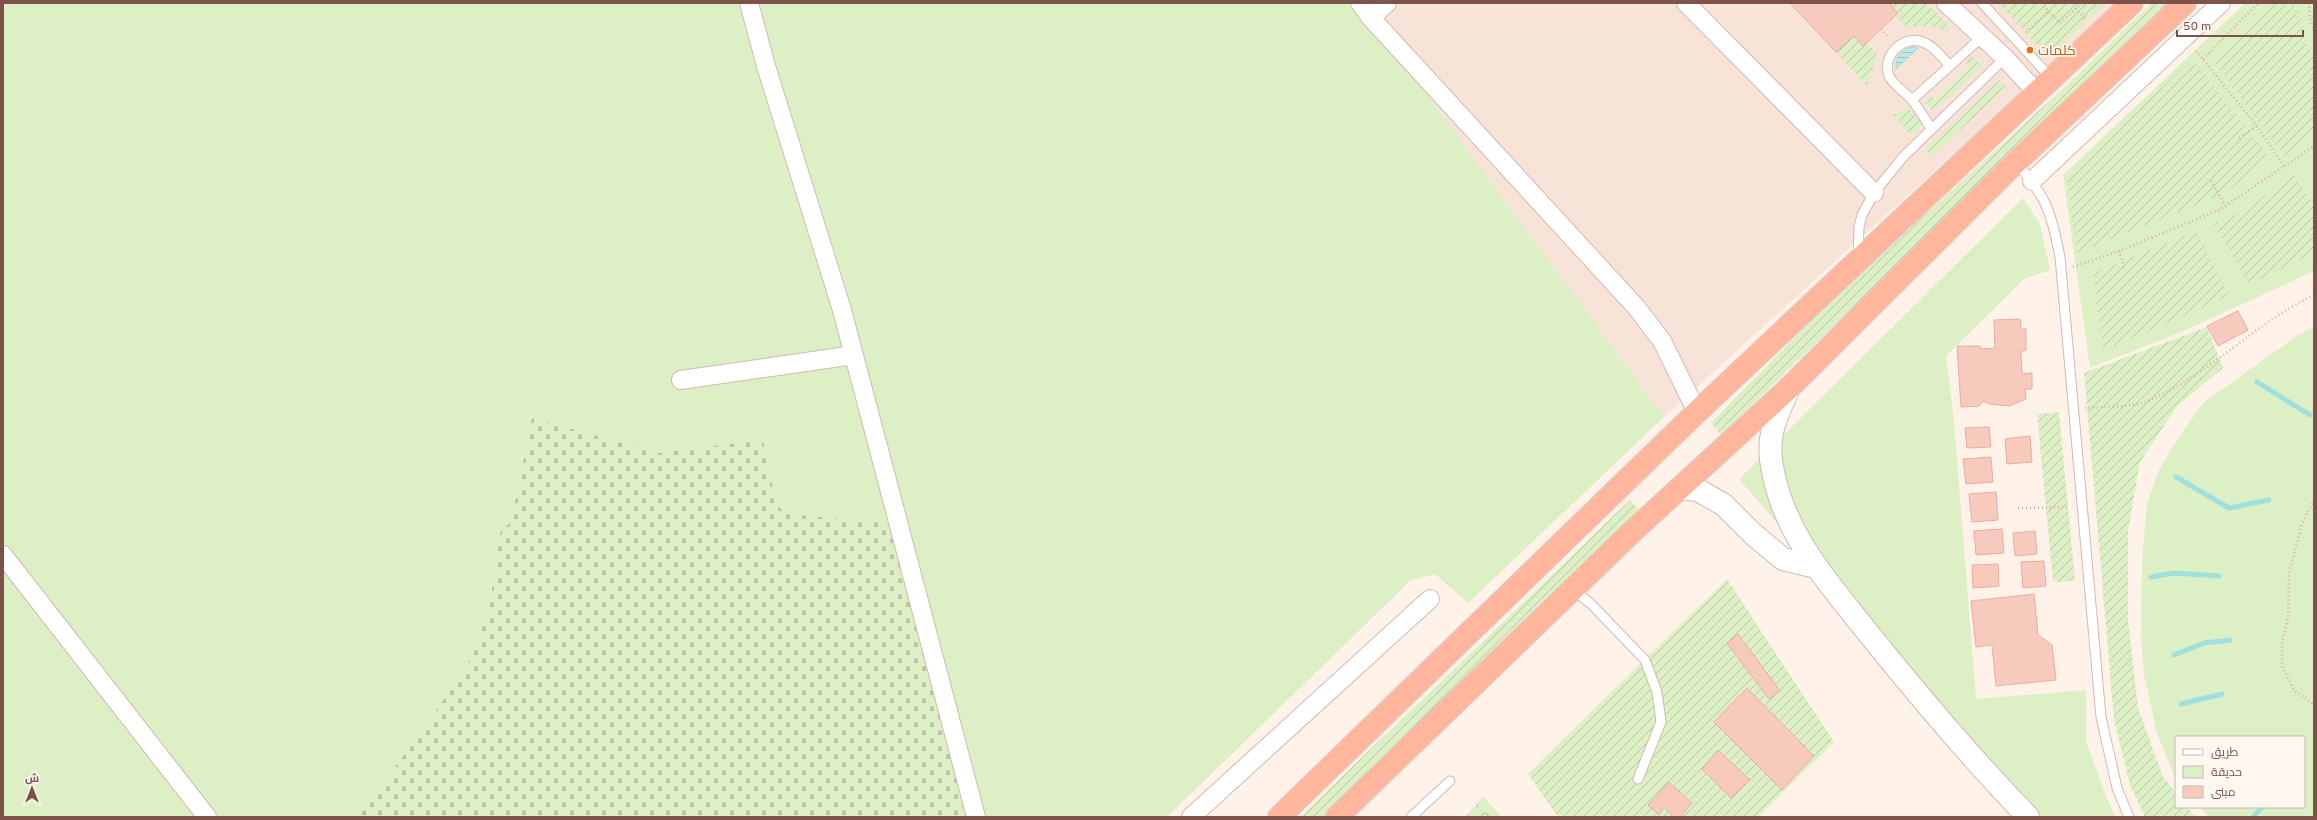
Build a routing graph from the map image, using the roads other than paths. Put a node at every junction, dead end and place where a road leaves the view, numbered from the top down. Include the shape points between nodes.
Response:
1 (749, 3) edge
2 (1360, 3) edge
3 (1387, 3) edge
4 (1686, 3) edge
5 (1946, 3) edge
6 (1982, 3) edge
7 (2132, 3) edge
8 (2185, 3) edge
9 (2220, 3) edge
10 (1371, 18) junction
11 (1982, 37) junction
12 (2005, 58) junction
13 (1949, 65) junction
14 (2044, 86) junction
15 (1912, 100) junction
16 (1931, 128) junction
17 (2016, 162) junction
18 (2032, 181) junction
19 (1874, 194) junction
20 (1858, 262) junction
21 (854, 355) junction
22 (681, 380) dead end
23 (1789, 388) junction
24 (1697, 412) junction
25 (1680, 488) junction
26 (3, 555) edge
27 (1816, 567) junction
28 (1573, 589) junction
29 (1430, 599) dead end
30 (1638, 779) dead end
31 (1450, 781) dead end
32 (207, 817) edge
33 (976, 817) edge
34 (1191, 817) edge
35 (1279, 817) edge
36 (1338, 817) edge
37 (1411, 817) edge
38 (2028, 817) edge
39 (2129, 817) edge

1 - 21 street
2 - 10 street
3 - 10 street
4 - 19 street
5 - 11 street
6 - 14 lane
7 - 14 highway
8 - 17 highway
9 - 18 street
10 - 24 street via 1636,307 1662,341
11 - 12 street
11 - 13 lane
12 - 14 street
12 - 16 lane
13 - 15 lane
13 - 15 lane via 1927,44 1914,40 1904,41 1893,50 1888,64 1890,76
14 - 20 highway
15 - 16 lane
16 - 19 lane via 1903,157
17 - 18 lane
17 - 23 highway
18 - 39 lane via 2043,195 2057,242 2101,717 2116,782
19 - 20 lane via 1867,204 1859,227
20 - 24 highway
21 - 22 street
21 - 33 street
23 - 25 highway
23 - 27 street via 1771,429 1771,464 1778,494 1790,526
24 - 35 highway
25 - 27 street via 1698,490 1724,505 1753,534 1784,559
25 - 28 highway
26 - 32 street
27 - 38 street via 1940,723
28 - 30 lane via 1646,660 1657,692 1661,722
28 - 36 highway
29 - 34 street
31 - 37 lane

